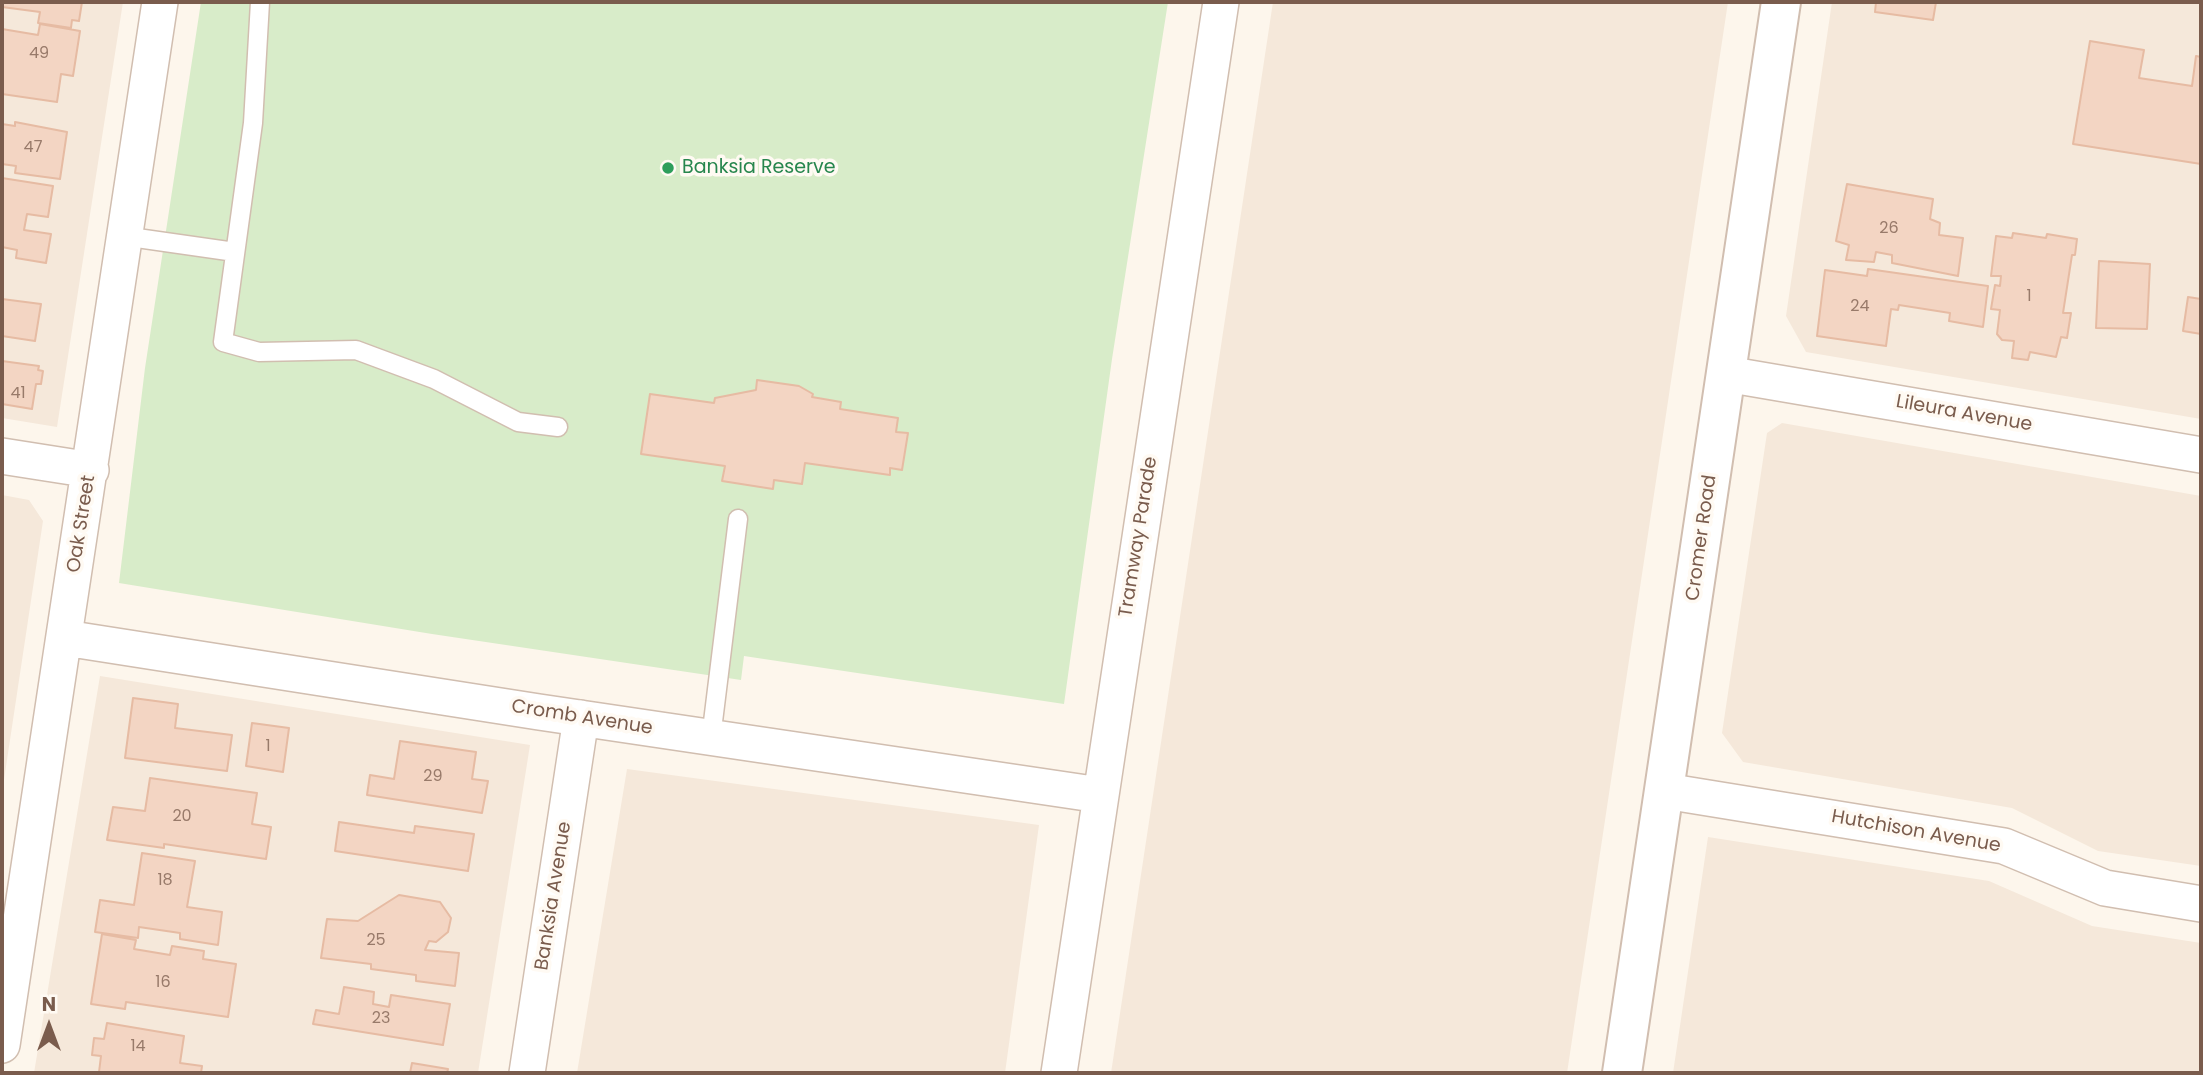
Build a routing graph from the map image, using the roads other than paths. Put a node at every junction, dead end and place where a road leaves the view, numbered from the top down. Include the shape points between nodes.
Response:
1 (160, 2) edge
2 (260, 2) edge
3 (1221, 2) edge
4 (1781, 2) edge
5 (123, 236) junction
6 (235, 252) junction
7 (1726, 374) junction
8 (558, 427) dead end
9 (2201, 455) edge
10 (2, 456) edge
11 (91, 470) junction
12 (738, 519) dead end
13 (65, 638) junction
14 (581, 718) junction
15 (711, 738) junction
16 (1665, 791) junction
17 (1100, 795) junction
18 (2201, 904) edge
19 (2, 1045) edge
20 (527, 1073) edge
21 (1059, 1073) edge
22 (1622, 1073) edge

1 - 5 street, Oak Street
2 - 6 lane via 253,123
3 - 17 street, Tramway Parade
4 - 7 street, Cromer Road
5 - 6 lane
5 - 11 street, Oak Street
6 - 8 lane via 223,342 259,352 356,350 434,379 518,422
7 - 9 street, Lileura Avenue
7 - 16 street, Cromer Road
10 - 11 street
11 - 13 street, Oak Street
12 - 15 lane
13 - 14 street, Cromb Avenue
13 - 19 street, Oak Street
14 - 15 street, Cromb Avenue
14 - 20 street, Banksia Avenue
15 - 17 street, Cromb Avenue
16 - 18 street, Hutchison Avenue via 2004,846 2105,888
16 - 22 street, Cromer Road
17 - 21 street, Tramway Parade

